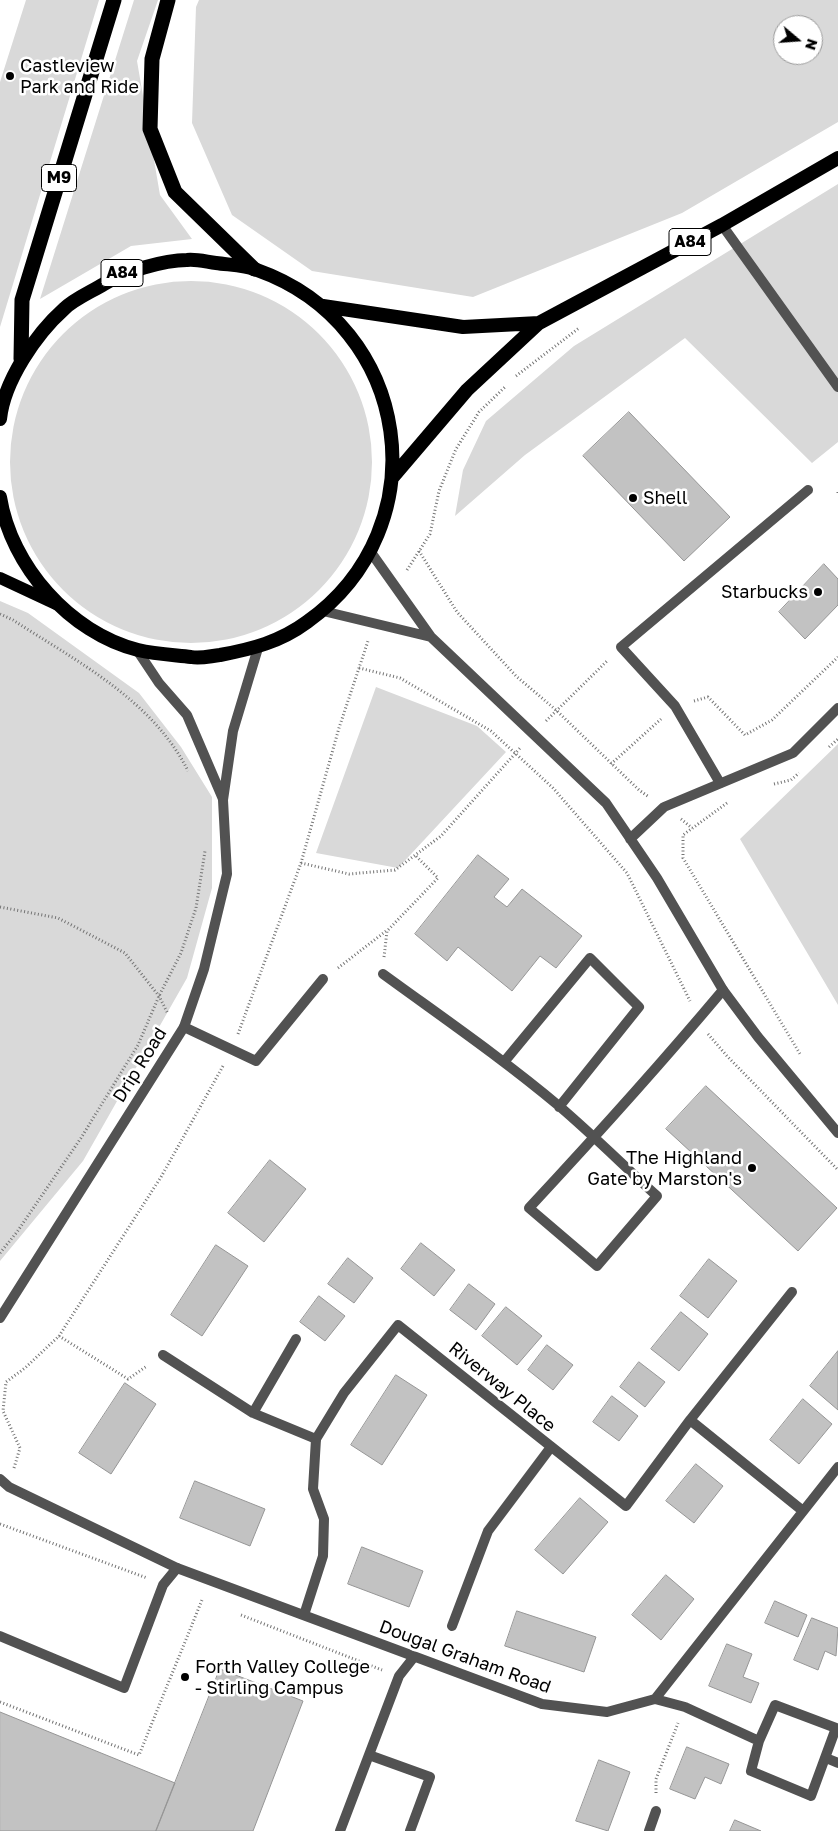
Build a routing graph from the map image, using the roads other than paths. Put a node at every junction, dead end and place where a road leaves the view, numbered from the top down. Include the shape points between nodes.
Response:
1 (114, 0) edge
2 (168, 0) edge
3 (838, 158) edge
4 (722, 225) junction
5 (254, 268) junction
6 (323, 306) junction
7 (539, 323) junction
8 (22, 359) junction
9 (838, 387) edge
10 (0, 414) edge
11 (392, 478) junction
12 (808, 490) dead end
13 (0, 497) edge
14 (370, 551) junction
15 (0, 578) edge
16 (59, 606) junction
17 (323, 611) junction
18 (431, 637) junction
19 (258, 648) junction
20 (137, 650) junction
21 (838, 708) edge
22 (720, 783) junction
23 (223, 800) junction
24 (630, 839) junction
25 (383, 974) road end
26 (323, 979) road end
27 (723, 990) junction
28 (184, 1027) junction
29 (504, 1062) junction
30 (559, 1107) junction
31 (838, 1133) edge
32 (594, 1138) junction
33 (792, 1292) dead end
34 (0, 1318) edge
35 (296, 1339) dead end
36 (163, 1356) road end
37 (253, 1414) junction
38 (690, 1420) junction
39 (316, 1439) junction
40 (551, 1447) junction
41 (838, 1467) edge
42 (0, 1478) edge
43 (803, 1510) junction
44 (177, 1568) junction
45 (304, 1615) junction
46 (452, 1626) dead end
47 (0, 1636) edge
48 (414, 1657) junction
49 (655, 1700) junction
50 (759, 1740) junction
51 (369, 1755) junction
52 (826, 1758) junction
53 (838, 1762) edge
54 (656, 1811) road end
55 (340, 1831) edge
56 (410, 1831) edge
57 (649, 1831) edge

1 - 8 highway, M9 via 22,300
2 - 5 highway via 152,59 150,128 175,192
3 - 4 highway, A84
4 - 7 highway, A84
4 - 9 street
5 - 6 highway, A84 via 290,284
5 - 8 highway, A84 via 188,260 122,273 64,308
6 - 7 highway, A84 via 463,327
6 - 11 highway, A84 via 350,334 366,358 385,402 392,440
7 - 11 highway, A84 via 467,390
8 - 10 highway, A84
11 - 14 highway, A84 via 385,516
12 - 22 street via 621,647 675,706
13 - 16 highway, A84 via 3,516 25,564
14 - 17 highway, A84 via 350,583
14 - 18 street
15 - 16 main road, A84
16 - 20 highway, A84 via 95,632
17 - 18 street
17 - 19 highway, A84 via 292,632
18 - 24 street via 606,803
19 - 20 highway, A84 via 198,658
19 - 23 street, Drip Road via 233,731
20 - 23 street, Drip Road via 159,683 187,715
21 - 22 street via 793,754
22 - 24 street via 664,807
23 - 28 street, Drip Road via 226,874 204,969
24 - 27 street via 657,878
25 - 29 street
26 - 28 street via 256,1061
27 - 31 street
27 - 32 street
28 - 34 street, Drip Road
29 - 30 street
29 - 30 street via 590,958 639,1008
30 - 32 street
32 - 32 street via 529,1208 597,1266 657,1196
33 - 38 street, Riverway Place
35 - 37 street
36 - 37 street
37 - 39 street
38 - 40 street, Riverway Place via 626,1506
38 - 43 street
39 - 40 street, Riverway Place via 344,1393 398,1325
39 - 45 street, Riverway Place via 313,1489 324,1519 323,1556
40 - 46 street via 488,1531
41 - 43 street
42 - 44 street, Dougal Graham Road via 9,1487
43 - 49 street
44 - 45 street, Dougal Graham Road
44 - 47 street via 163,1585 124,1688
45 - 48 street, Dougal Graham Road
48 - 49 street, Dougal Graham Road via 542,1704 607,1712
48 - 51 street via 399,1676
49 - 50 street via 685,1707
50 - 52 street via 775,1705 836,1728
50 - 52 street via 751,1770 811,1796
51 - 55 street
51 - 56 street via 430,1777
52 - 53 street
54 - 57 street

